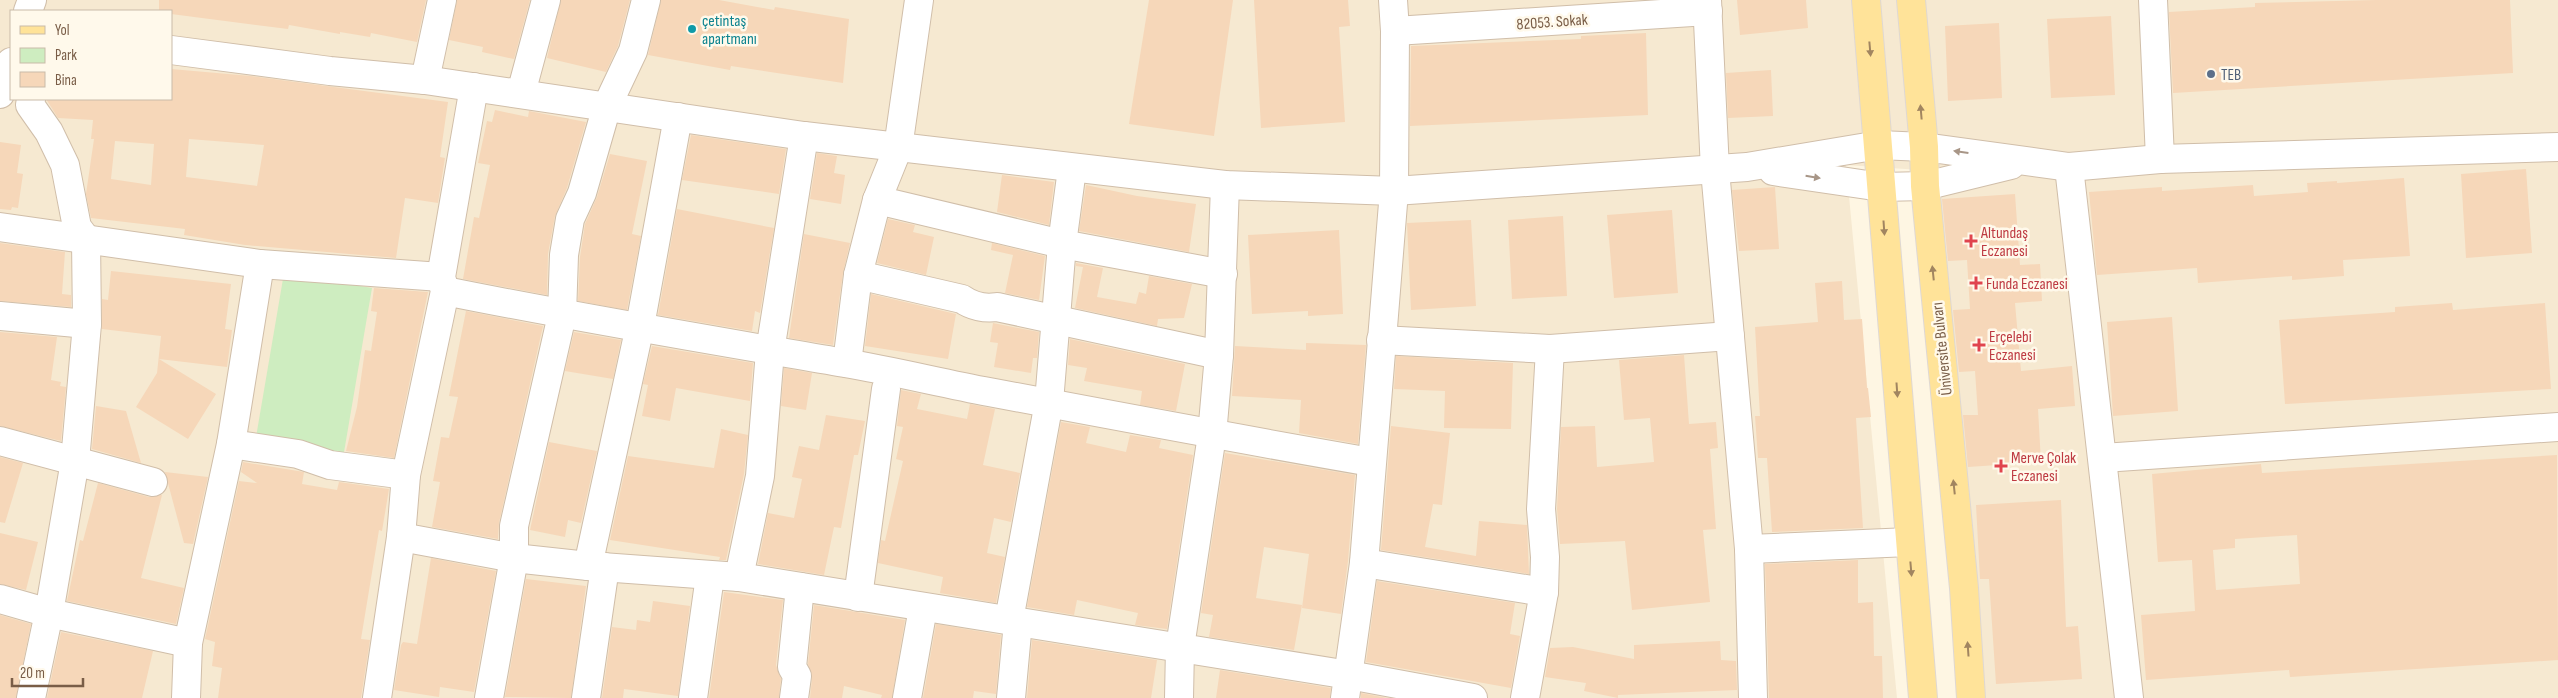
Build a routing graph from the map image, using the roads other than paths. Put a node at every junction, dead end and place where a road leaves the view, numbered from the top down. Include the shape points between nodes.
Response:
1 (442, 0) edge
2 (546, 0) edge
3 (646, 0) edge
4 (919, 0) edge
5 (1393, 0) edge
6 (1866, 0) edge
7 (1911, 0) edge
8 (2153, 0) edge
9 (1708, 6) edge
10 (1395, 31) junction
11 (172, 50) edge
12 (10, 65) edge
13 (425, 80) junction
14 (474, 87) junction
15 (521, 93) junction
16 (0, 94) edge
17 (32, 100) edge
18 (607, 106) junction
19 (678, 117) junction
20 (804, 136) junction
21 (1879, 145) junction
22 (1924, 147) junction
23 (2558, 147) edge
24 (898, 148) junction
25 (2160, 159) junction
26 (2027, 161) junction
27 (2069, 167) junction
28 (1747, 168) junction
29 (1072, 169) junction
30 (1715, 170) junction
31 (1225, 185) junction
32 (1924, 186) junction
33 (1881, 188) junction
34 (1394, 191) junction
35 (877, 200) junction
36 (0, 227) edge
37 (86, 239) junction
38 (1062, 244) junction
39 (260, 264) junction
40 (1223, 274) junction
41 (858, 275) junction
42 (443, 284) junction
43 (562, 315) junction
44 (0, 316) edge
45 (1055, 321) junction
46 (87, 324) junction
47 (640, 326) junction
48 (1730, 336) junction
49 (1381, 340) junction
50 (1550, 349) junction
51 (770, 352) junction
52 (1219, 355) junction
53 (846, 363) junction
54 (886, 389) dead end
55 (1049, 402) junction
56 (2558, 427) edge
57 (1212, 435) junction
58 (0, 441) edge
59 (231, 444) junction
60 (2103, 458) junction
61 (75, 461) junction
62 (1371, 462) junction
63 (406, 475) junction
64 (153, 482) dead end
65 (401, 538) junction
66 (1909, 542) junction
67 (1749, 549) junction
68 (514, 558) junction
69 (1364, 563) junction
70 (596, 567) junction
71 (710, 576) junction
72 (739, 577) junction
73 (800, 587) junction
74 (1544, 592) junction
75 (858, 597) junction
76 (0, 599) edge
77 (922, 608) junction
78 (49, 613) junction
79 (1013, 621) junction
80 (188, 643) junction
81 (1180, 647) junction
82 (1347, 686) edge
83 (31, 698) edge
84 (186, 698) edge
85 (378, 698) edge
86 (489, 698) edge
87 (586, 698) edge
88 (693, 698) edge
89 (794, 698) edge
90 (907, 698) edge
91 (1011, 698) edge
92 (1179, 698) edge
93 (1473, 698) edge
94 (1525, 698) edge
95 (1753, 698) edge
96 (1923, 698) edge
97 (1971, 698) edge
98 (2129, 698) edge

1 - 13 street
2 - 15 street
3 - 18 street via 633,51
4 - 24 street
5 - 10 street
6 -> 21 main road
22 -> 7 main road, Üniversite Bulvarı
8 - 25 street
9 - 10 street, 82053. Sokak
9 - 30 street
10 - 34 street
11 - 13 street
12 - 16 street
13 - 14 street
14 - 15 street
14 - 42 street
15 - 18 street
17 - 37 street via 30,105 65,165 77,227
18 - 19 street
18 - 43 street via 582,193 570,219 564,255
19 - 20 street
19 - 47 street
20 - 24 street
20 - 51 street
21 - 22 street
21 - 28 street
21 - 33 main road
26 -> 22 street
22 - 32 main road, Üniversite Bulvarı
23 - 25 street
24 - 29 street
24 - 35 street
25 - 27 street
26 - 27 street
26 - 32 street
27 - 60 street
28 - 30 street
28 -> 33 street
29 - 31 street
29 - 38 street
30 - 34 street
30 - 48 street
31 - 34 street
31 - 40 street
32 - 33 street
97 -> 32 main road, Üniversite Bulvarı via 1964,588
33 -> 66 main road
34 - 49 street
35 - 38 street
35 - 41 street
36 - 37 street
37 - 39 street
37 - 46 street
38 - 40 street
38 - 45 street
39 - 42 street
39 - 59 street
40 - 52 street
41 - 45 street via 969,304
41 - 53 street
42 - 43 street
42 - 63 street
43 - 47 street
43 - 68 street via 514,526
44 - 46 street
45 - 52 street
45 - 55 street
46 - 61 street
47 - 51 street
47 - 70 street
48 - 50 street
48 - 67 street
49 - 50 street
49 - 62 street
50 - 74 street via 1542,509
51 - 53 street
51 - 72 street via 760,476
52 - 57 street
53 - 55 street
54 - 75 street
55 - 57 street
55 - 79 street
56 - 60 street
57 - 62 street
57 - 81 street
58 - 61 street
59 - 63 street via 298,454 330,465
59 - 80 street
60 - 98 street
61 - 64 street
61 - 78 street
62 - 69 street
63 - 65 street
65 - 68 street
65 - 85 street
66 - 67 street
66 -> 96 main road
67 - 95 street
68 - 70 street
68 - 86 street
69 - 74 street
69 - 82 street
70 - 71 street
70 - 87 street
71 - 72 street
71 - 88 street
72 - 73 street
73 - 75 street
73 - 89 street via 792,668 797,676
74 - 94 street
75 - 77 street
76 - 78 street
77 - 79 street
77 - 90 street
78 - 80 street
78 - 83 street
79 - 81 street
79 - 91 street
80 - 84 street
81 - 82 street
81 - 92 street
82 - 93 street

